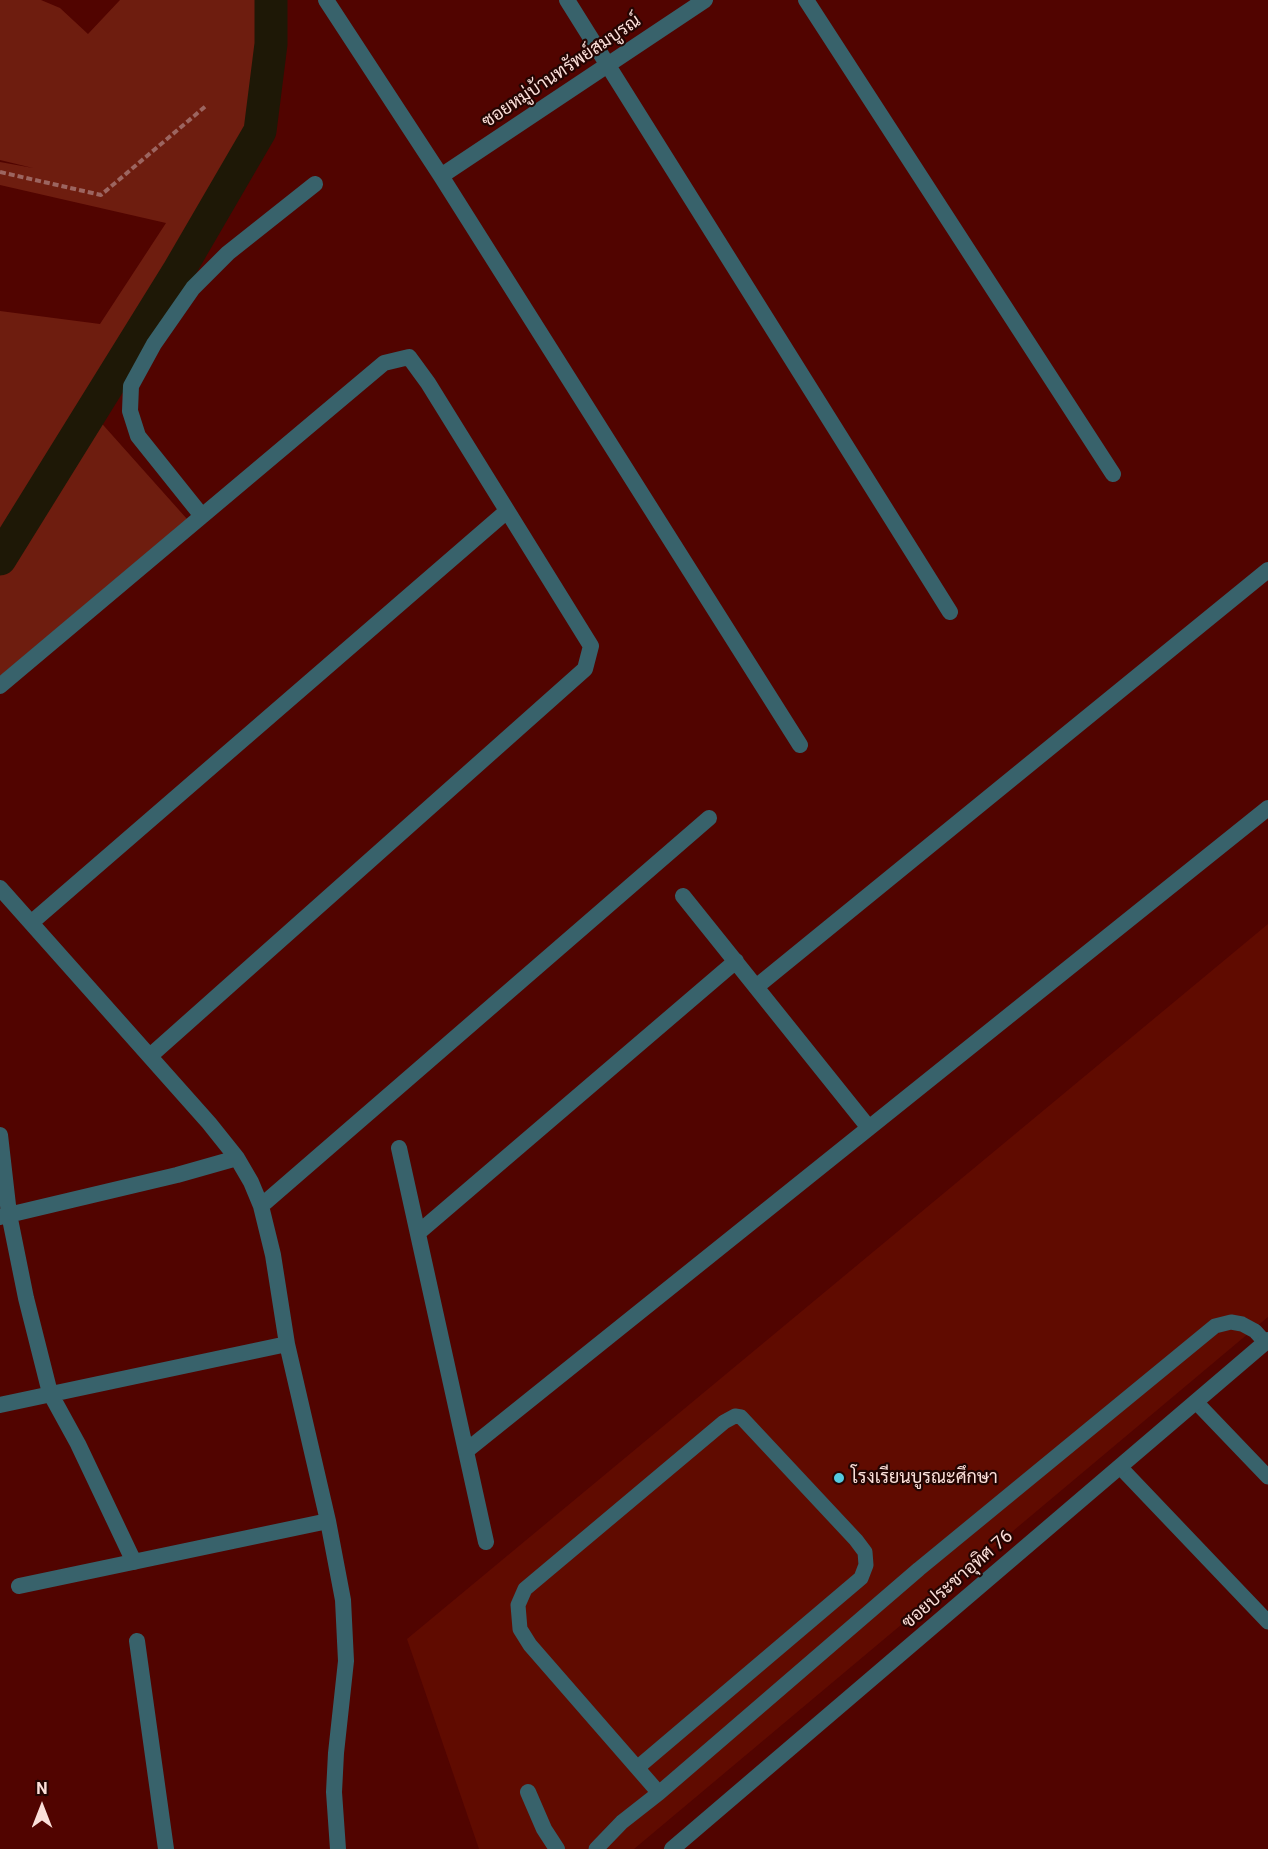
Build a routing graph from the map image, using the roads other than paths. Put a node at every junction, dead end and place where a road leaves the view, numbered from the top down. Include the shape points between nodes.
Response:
1 (326, 0) edge
2 (567, 0) edge
3 (705, 0) edge
4 (806, 0) edge
5 (608, 65) junction
6 (441, 176) junction
7 (315, 184) dead end
8 (1113, 474) dead end
9 (507, 511) junction
10 (202, 516) junction
11 (1268, 570) edge
12 (950, 612) dead end
13 (0, 686) edge
14 (800, 745) dead end
15 (1268, 808) edge
16 (709, 818) dead end
17 (0, 888) edge
18 (683, 896) dead end
19 (32, 922) junction
20 (736, 961) junction
21 (756, 987) junction
22 (150, 1056) junction
23 (869, 1128) junction
24 (0, 1135) edge
25 (399, 1148) dead end
26 (237, 1158) junction
27 (261, 1206) junction
28 (4, 1215) edge
29 (418, 1233) junction
30 (1266, 1341) edge
31 (286, 1344) junction
32 (50, 1394) junction
33 (1196, 1402) junction
34 (0, 1405) edge
35 (466, 1451) junction
36 (1120, 1467) junction
37 (1268, 1478) edge
38 (328, 1521) junction
39 (486, 1542) dead end
40 (134, 1562) junction
41 (19, 1586) dead end
42 (1268, 1622) edge
43 (136, 1641) dead end
44 (637, 1768) junction
45 (528, 1792) dead end
46 (659, 1793) junction
47 (166, 1849) edge
48 (338, 1849) edge
49 (557, 1849) edge
50 (596, 1849) edge
51 (672, 1849) edge

1 - 6 street
2 - 5 street
3 - 5 street, ซอยหมู่บ้านทรัพย์สมบูรณ์
4 - 8 street
5 - 6 street, ซอยหมู่บ้านทรัพย์สมบูรณ์
5 - 12 street
6 - 14 street
7 - 10 street via 228,253 193,288 154,344 132,386 130,411 138,436
9 - 10 street via 409,357 384,363
9 - 19 street
9 - 22 street via 591,646 585,669
10 - 13 street
11 - 21 street
15 - 23 street
16 - 27 street
17 - 19 street
18 - 20 street
19 - 22 street
20 - 21 street
20 - 29 street
21 - 23 street
22 - 26 street
23 - 35 street
24 - 28 street
25 - 29 street
26 - 27 street
26 - 28 street
27 - 31 street via 273,1255
28 - 32 street
29 - 35 street
30 - 33 street, ซอยประชาอุทิศ 76
30 - 46 lane via 1242,1324 1215,1326 919,1569
31 - 32 street
31 - 38 street
32 - 34 street
32 - 40 street
33 - 36 street, ซอยประชาอุทิศ 76
33 - 37 lane
35 - 39 street
36 - 42 lane
36 - 51 street, ซอยประชาอุทิศ 76
38 - 40 street
38 - 48 street via 343,1600 346,1661 334,1792
40 - 41 street
43 - 47 street
44 - 44 lane via 530,1645 520,1629 518,1605 525,1589 552,1566 724,1422 741,1417 856,1539 865,1552 866,1565 861,1578
44 - 46 lane
45 - 49 street
46 - 50 lane

